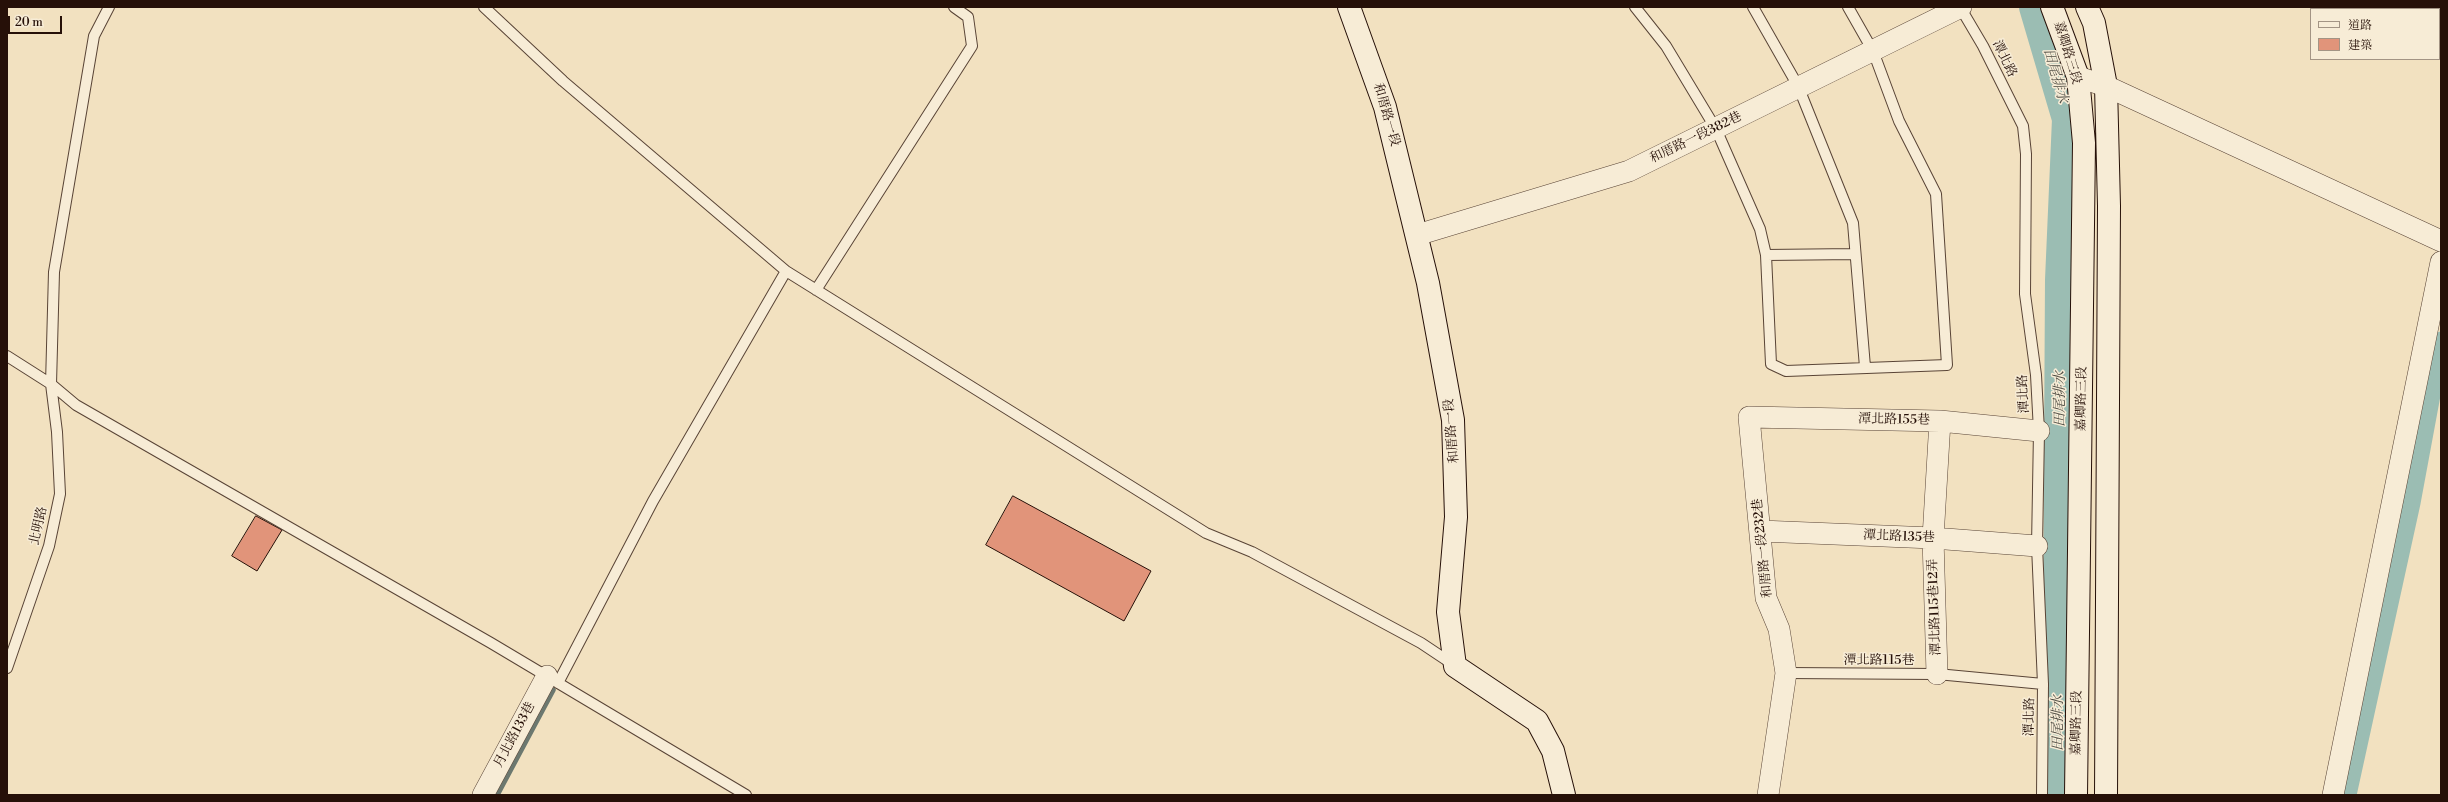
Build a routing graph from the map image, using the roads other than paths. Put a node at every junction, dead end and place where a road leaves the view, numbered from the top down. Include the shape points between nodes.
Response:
1 (109, 7) edge
2 (484, 7) edge
3 (954, 7) edge
4 (1349, 7) edge
5 (1635, 7) edge
6 (1753, 7) edge
7 (1848, 7) edge
8 (1961, 7) edge
9 (2052, 7) edge
10 (2087, 7) edge
11 (1872, 51) junction
12 (2078, 77) junction
13 (1798, 86) junction
14 (2106, 86) junction
15 (1716, 129) junction
16 (1417, 235) junction
17 (2441, 241) edge
18 (1855, 254) junction
19 (1766, 255) junction
20 (2441, 262) edge
21 (786, 272) junction
22 (816, 290) junction
23 (7, 356) edge
24 (1865, 367) junction
25 (52, 384) junction
26 (1749, 417) joint
27 (1940, 421) junction
28 (2039, 431) junction
29 (1760, 531) junction
30 (1933, 538) junction
31 (2037, 546) junction
32 (1455, 666) junction
33 (7, 668) edge
34 (1786, 673) junction
35 (1937, 674) junction
36 (552, 679) junction
37 (2044, 684) junction
38 (483, 795) edge
39 (746, 795) edge
40 (1564, 795) edge
41 (1768, 795) edge
42 (2042, 795) edge
43 (2076, 795) edge
44 (2106, 795) edge
45 (2333, 795) edge

1 - 25 lane, 北明路 via 94,36 54,272
2 - 21 lane via 563,81
3 - 22 lane via 968,16 972,46
4 - 16 street, 和厝路一段 via 1385,107
5 - 15 lane via 1666,46
6 - 13 lane
7 - 11 lane
8 - 11 street, 和厝路一段382巷
8 - 28 lane, 潭北路 via 2023,126 2026,154 2025,294 2036,375
9 - 12 street, 嘉卿路三段
10 - 14 street, 嘉卿路三段 via 2094,23
11 - 13 street, 和厝路一段382巷
11 - 24 lane via 1899,121 1936,194 1947,366
12 - 14 street
12 - 43 street, 嘉卿路三段 via 2084,143
13 - 15 street, 和厝路一段382巷
13 - 18 lane via 1853,223
14 - 17 street
14 - 44 street, 嘉卿路三段 via 2109,206
15 - 16 street, 和厝路一段382巷 via 1629,171
15 - 19 lane via 1760,229
16 - 32 street, 和厝路一段 via 1454,420 1456,517 1448,612
18 - 19 lane
18 - 24 lane
19 - 24 lane via 1771,364 1786,371
20 - 45 street
21 - 22 lane
21 - 36 lane
22 - 32 lane via 1206,533 1252,552 1421,643
23 - 25 lane
25 - 33 lane, 北明路 via 60,494 49,546
25 - 36 lane via 76,405
26 - 27 street, 潭北路155巷
26 - 29 street, 和厝路一段232巷
27 - 28 street, 潭北路155巷
27 - 30 street, 潭北路115巷12弄
28 - 31 lane, 潭北路
29 - 30 street, 潭北路135巷
29 - 34 street, 和厝路一段232巷 via 1766,598 1779,629
30 - 31 street, 潭北路135巷
30 - 35 street, 潭北路115巷12弄
31 - 37 lane, 潭北路
32 - 40 street via 1537,721 1552,750
34 - 35 lane, 潭北路115巷
34 - 41 street, 和厝路一段232巷
35 - 37 lane, 潭北路115巷
36 - 38 street, 月北路133巷
36 - 39 lane
37 - 42 lane, 潭北路

